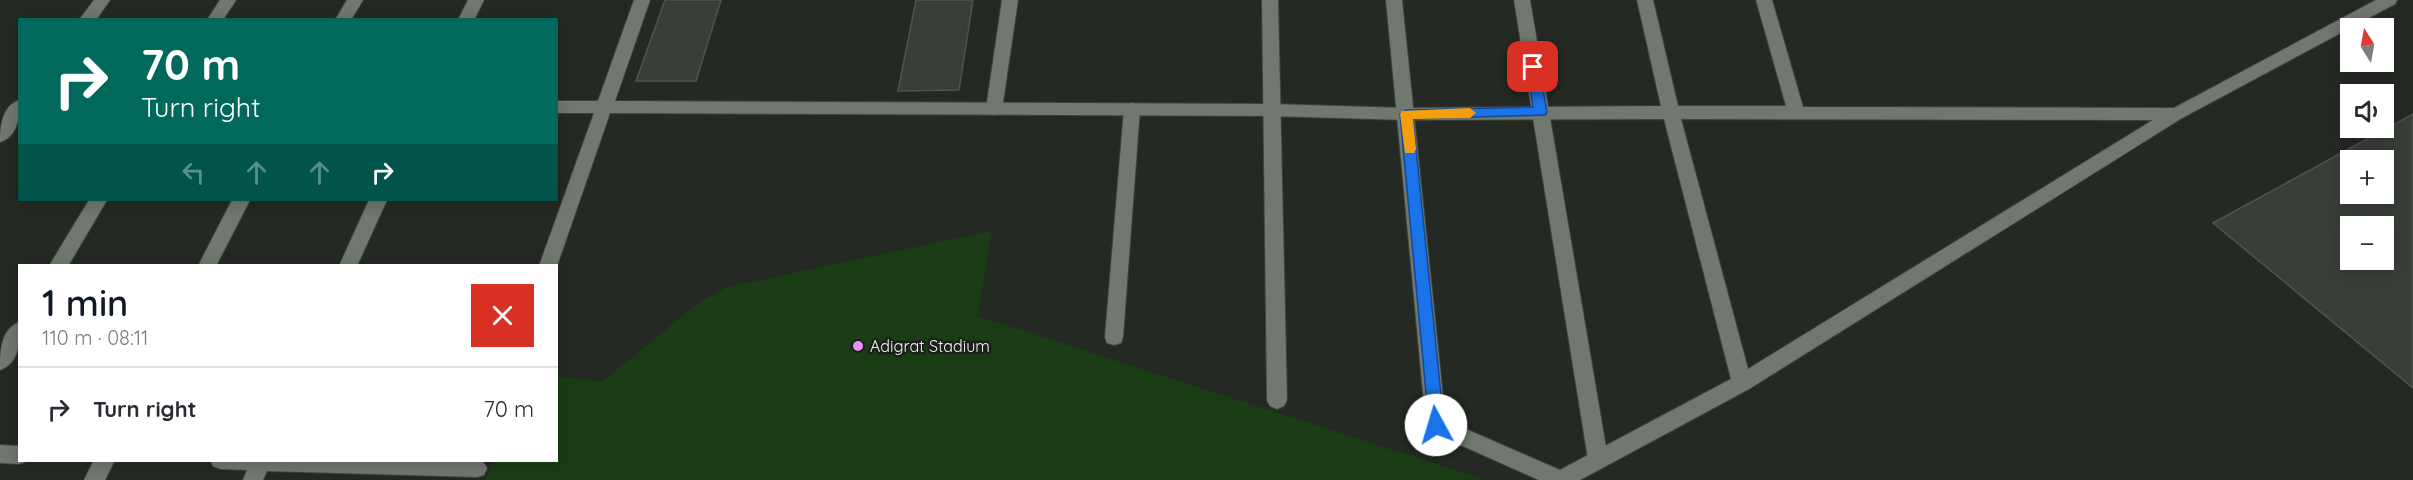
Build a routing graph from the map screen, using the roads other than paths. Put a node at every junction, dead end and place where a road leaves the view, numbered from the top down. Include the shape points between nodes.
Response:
1 (102, 0) edge
2 (228, 0) edge
3 (355, 0) edge
4 (476, 0) edge
5 (642, 0) edge
6 (1010, 0) edge
7 (1270, 0) edge
8 (1394, 0) edge
9 (1522, 0) edge
10 (1645, 0) edge
11 (1764, 0) edge
12 (2384, 1) edge
13 (88, 18) edge
14 (216, 18) edge
15 (344, 18) edge
16 (467, 18) edge
17 (0, 104) edge
18 (18, 105) edge
19 (558, 107) edge
20 (604, 107) junction
21 (18, 108) edge
22 (994, 109) junction
23 (1132, 109) junction
24 (1271, 110) junction
25 (1540, 112) junction
26 (1671, 112) junction
27 (1796, 112) junction
28 (1406, 114) junction
29 (2176, 114) junction
30 (0, 136) edge
31 (97, 201) edge
32 (240, 201) edge
33 (378, 201) edge
34 (59, 264) edge
35 (208, 264) edge
36 (349, 264) edge
37 (549, 264) edge
38 (18, 333) edge
39 (1114, 337) dead end
40 (0, 362) edge
41 (1742, 383) junction
42 (1277, 400) dead end
43 (0, 454) edge
44 (18, 455) edge
45 (1598, 459) junction
46 (104, 462) edge
47 (231, 462) edge
48 (259, 467) edge
49 (477, 469) edge
50 (94, 480) edge
51 (1561, 480) edge

1 - 13 street
2 - 14 street
3 - 15 street
4 - 16 street
5 - 20 street
6 - 22 street
7 - 24 street
8 - 28 street
9 - 25 street
10 - 26 street
11 - 27 street
12 - 29 street
17 - 18 street
19 - 20 street
20 - 22 street
20 - 37 street
21 - 30 street
22 - 23 street
23 - 24 street
23 - 39 street
24 - 28 street
24 - 42 street
25 - 26 street
25 - 28 street
25 - 45 street
26 - 27 street
26 - 41 street
27 - 29 street
28 - 51 street via 1436,425
29 - 41 street
31 - 34 street
32 - 35 street
33 - 36 street
38 - 40 street
41 - 45 street
43 - 44 street
45 - 51 street
46 - 50 street
47 - 48 street
48 - 49 street

